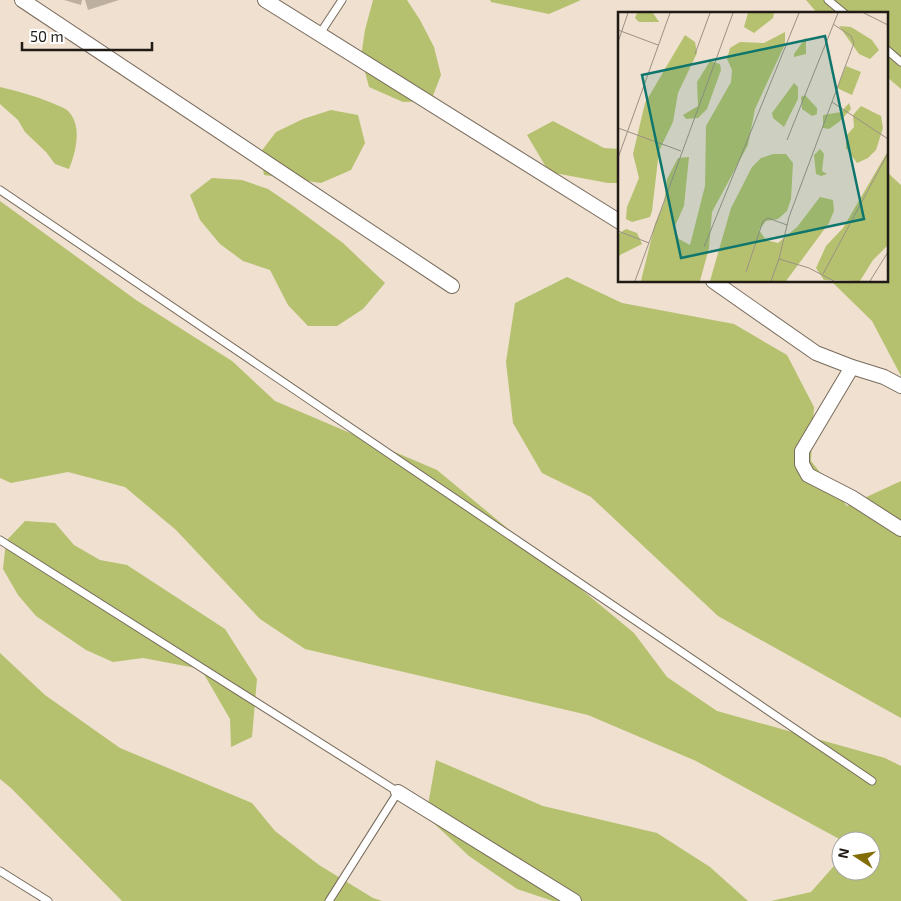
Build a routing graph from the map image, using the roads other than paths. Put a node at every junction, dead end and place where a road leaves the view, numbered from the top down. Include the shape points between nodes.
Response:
1 (22, 0) edge
2 (265, 0) edge
3 (342, 0) edge
4 (828, 0) edge
5 (842, 12) edge
6 (318, 35) junction
7 (888, 51) edge
8 (901, 62) edge
9 (0, 190) edge
10 (618, 221) edge
11 (714, 282) edge
12 (452, 286) dead end
13 (852, 367) junction
14 (901, 386) edge
15 (901, 529) edge
16 (0, 540) edge
17 (872, 781) dead end
18 (398, 792) junction
19 (0, 871) edge
20 (48, 901) edge
21 (329, 901) edge
22 (574, 901) edge

1 - 12 street
2 - 6 street
3 - 6 lane
4 - 5 lane
6 - 10 street
7 - 8 lane
9 - 17 lane
11 - 13 street via 816,352
13 - 14 street
13 - 15 street via 802,452 802,464 808,475 851,497
16 - 18 lane
18 - 21 lane
18 - 22 street
19 - 20 lane

